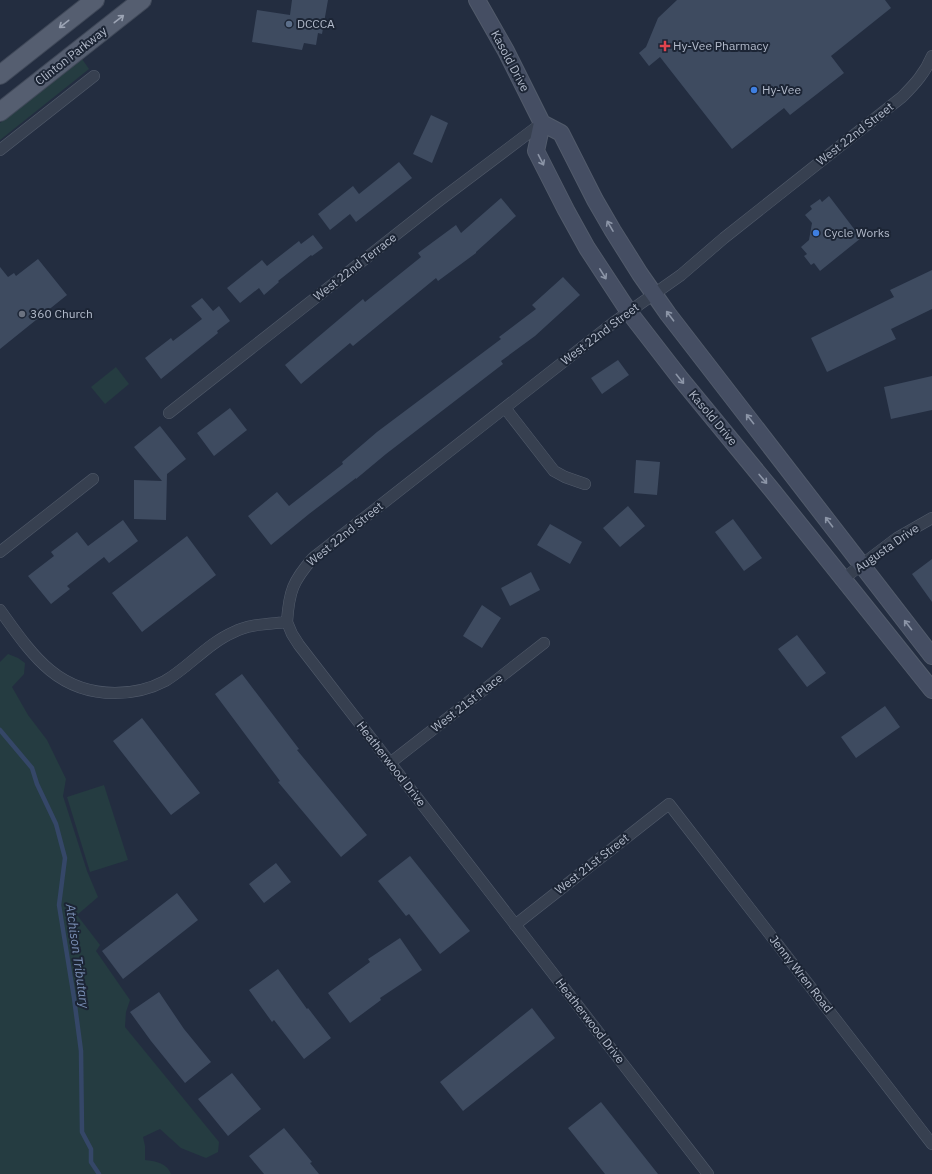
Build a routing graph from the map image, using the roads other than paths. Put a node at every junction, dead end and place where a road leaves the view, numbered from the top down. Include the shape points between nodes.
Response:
1 (95, 0) edge
2 (142, 0) edge
3 (477, 0) edge
4 (932, 56) edge
5 (0, 75) edge
6 (94, 76) dead end
7 (0, 112) edge
8 (542, 123) junction
9 (0, 150) edge
10 (654, 294) junction
11 (629, 312) junction
12 (505, 408) junction
13 (169, 413) dead end
14 (93, 479) dead end
15 (584, 484) dead end
16 (932, 518) edge
17 (0, 552) edge
18 (862, 565) junction
19 (843, 579) junction
20 (0, 610) edge
21 (287, 622) junction
22 (544, 643) dead end
23 (932, 656) edge
24 (932, 690) edge
25 (390, 763) junction
26 (669, 804) joint
27 (515, 925) junction
28 (932, 1144) edge
29 (708, 1174) edge

1 -> 5 main road
7 -> 2 main road, Clinton Parkway
3 - 8 main road, Kasold Drive
4 - 10 street, West 22nd Street via 920,77 902,97
6 - 9 street
10 -> 8 main road via 613,230 561,133
8 -> 11 main road, Kasold Drive via 536,151 587,248
8 - 13 street, West 22nd Terrace
10 - 11 street, West 22nd Street
18 -> 10 main road
11 - 12 street, West 22nd Street
11 -> 19 main road, Kasold Drive
12 - 15 street via 554,471
12 - 21 street, West 22nd Street via 313,558 292,586 288,600
14 - 17 street
16 - 18 street, Augusta Drive via 897,538
18 - 19 street, Augusta Drive
23 -> 18 main road
19 - 24 main road, Kasold Drive
20 - 21 street via 44,666 71,684 102,693 124,693 164,682 234,631
21 - 25 street, Heatherwood Drive via 299,645
22 - 25 street, West 21st Place
25 - 27 street, Heatherwood Drive
26 - 27 street, West 21st Street
26 - 28 street, Jenny Wren Road
27 - 29 street, Heatherwood Drive

